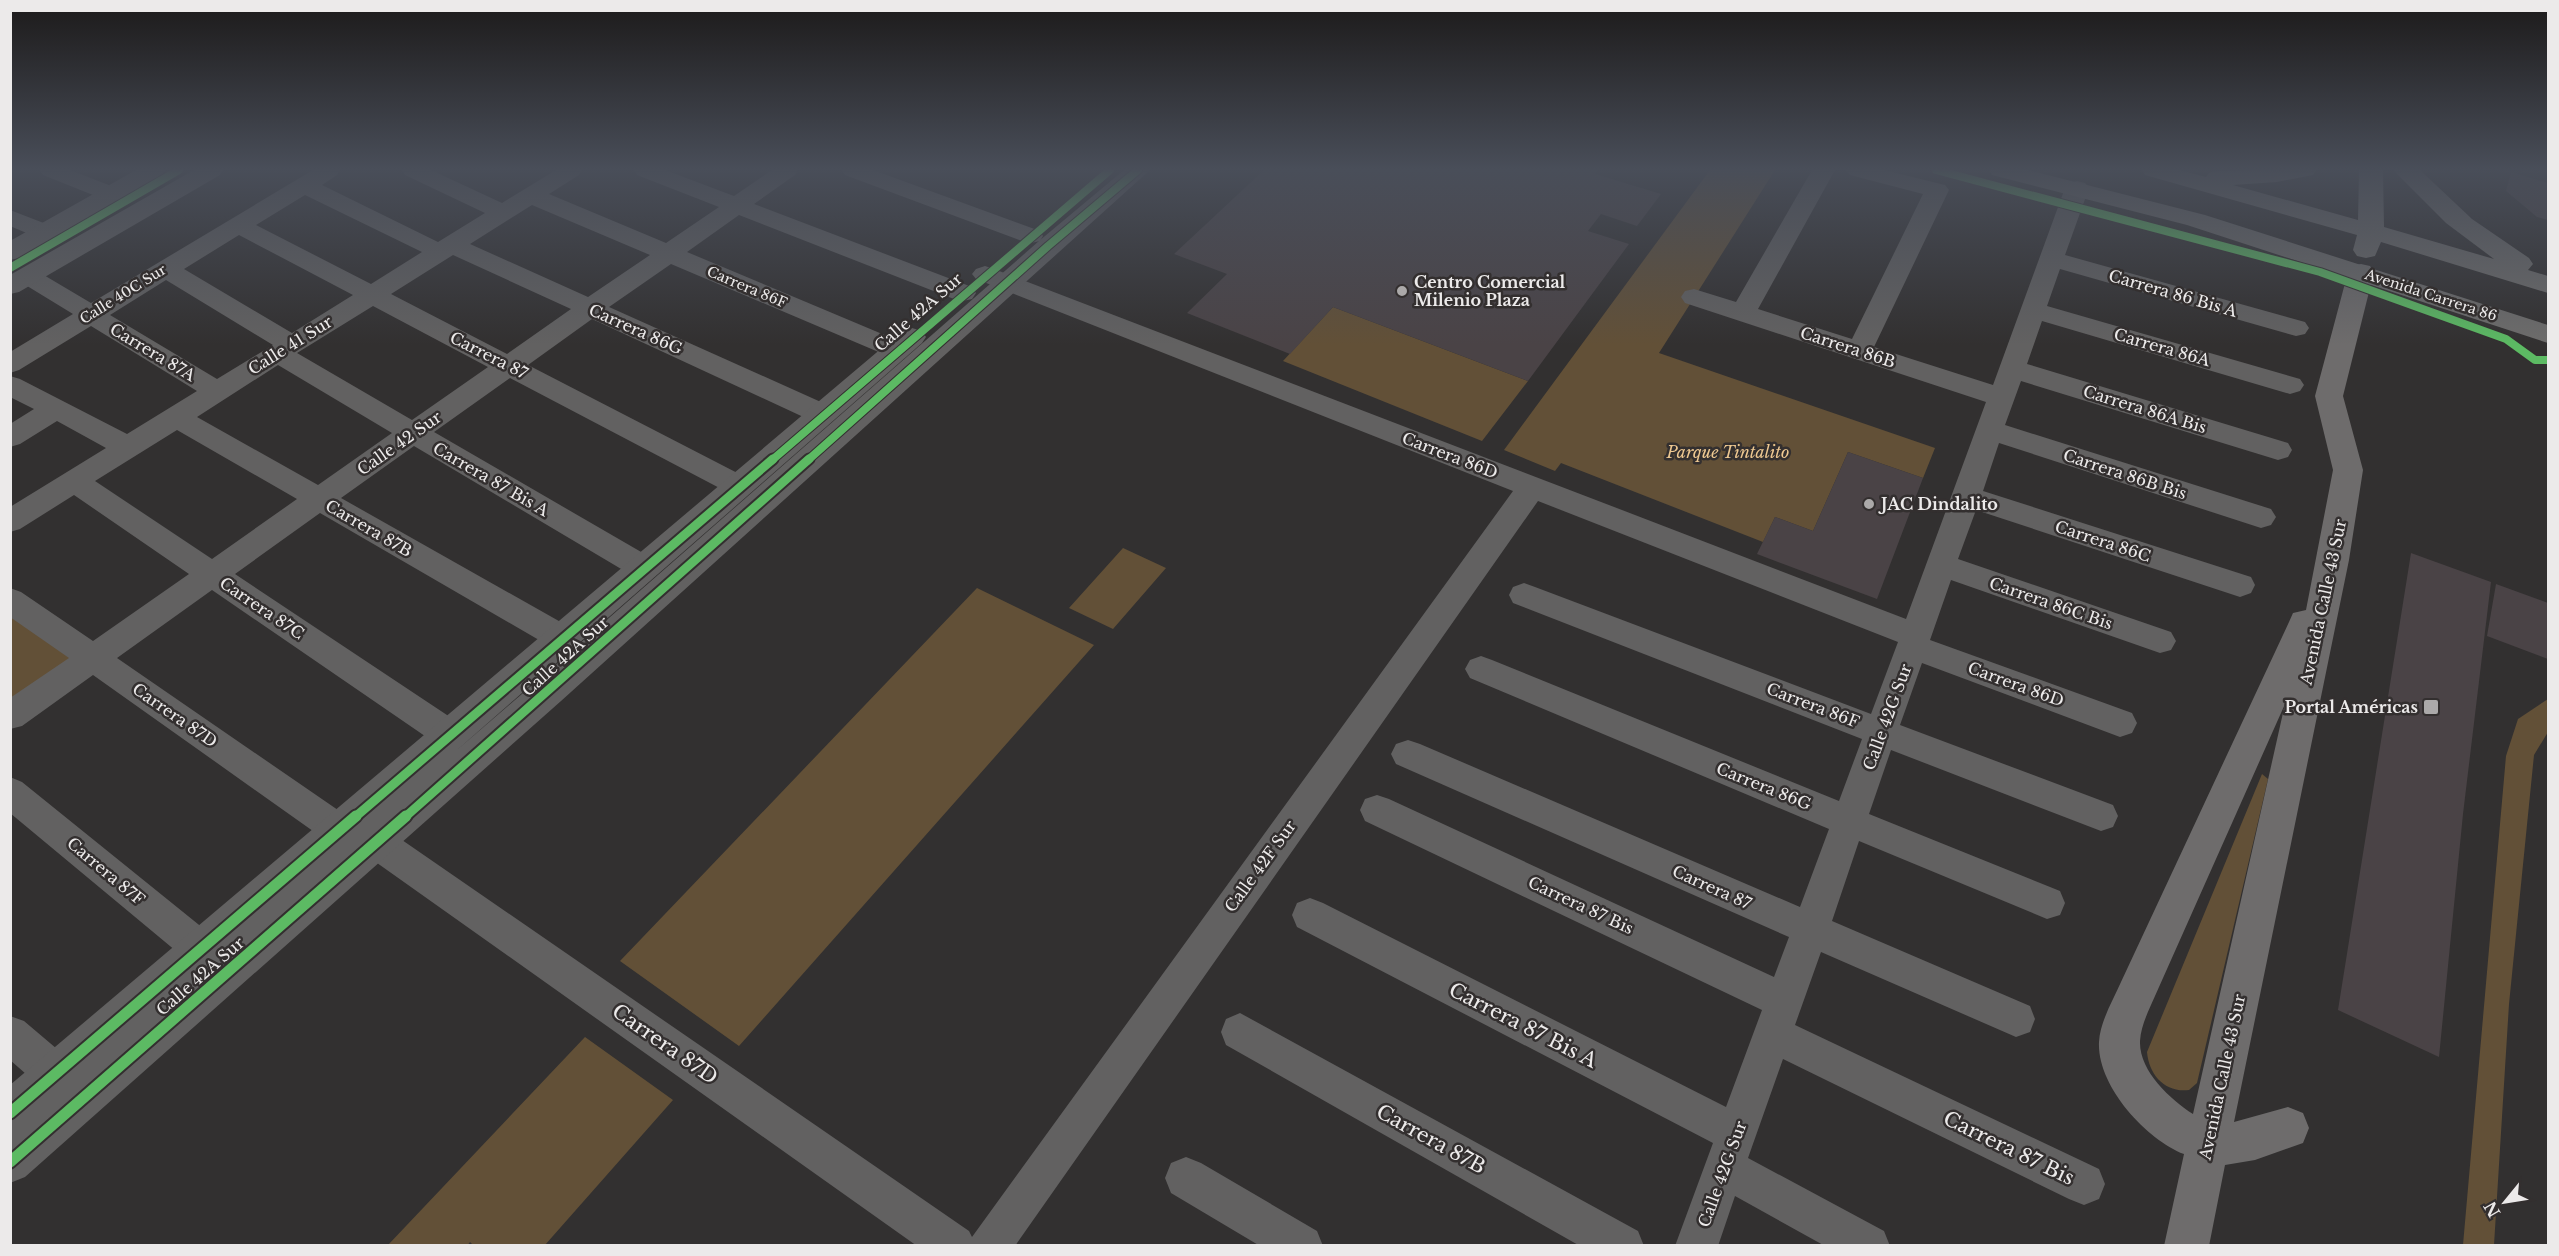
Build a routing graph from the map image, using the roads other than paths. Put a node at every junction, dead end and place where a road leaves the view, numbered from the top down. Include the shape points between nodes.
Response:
1 (37, 229) edge
2 (51, 229) edge
3 (110, 229) edge
4 (232, 229) edge
5 (245, 229) edge
6 (401, 229) edge
7 (475, 229) edge
8 (610, 229) edge
9 (703, 229) edge
10 (810, 229) edge
11 (1011, 229) edge
12 (1040, 229) edge
13 (1059, 229) edge
14 (1790, 229) edge
15 (1918, 229) edge
16 (2062, 229) edge
17 (2223, 229) edge
18 (2363, 229) edge
19 (2423, 229) edge
20 (2468, 229) edge
21 (2371, 231) junction
22 (45, 232) junction
23 (1031, 236) junction
24 (2424, 246) junction
25 (444, 248) junction
26 (10, 252) edge
27 (668, 253) junction
28 (2051, 259) junction
29 (165, 269) junction
30 (2361, 272) junction
31 (2548, 278) edge
32 (19, 281) edge
33 (985, 284) junction
34 (2548, 285) edge
35 (2424, 293) junction
36 (370, 294) junction
37 (1694, 297) dead end
38 (590, 308) junction
39 (2033, 310) junction
40 (1743, 313) junction
41 (91, 314) junction
42 (2296, 328) dead end
43 (2548, 334) edge
44 (284, 349) junction
45 (897, 350) junction
46 (1858, 351) junction
47 (10, 364) edge
48 (508, 366) junction
49 (2007, 383) junction
50 (10, 385) edge
51 (2290, 385) dead end
52 (217, 391) junction
53 (56, 409) junction
54 (822, 414) junction
55 (176, 417) junction
56 (1989, 430) junction
57 (413, 433) junction
58 (10, 437) edge
59 (128, 447) junction
60 (2278, 450) dead end
61 (74, 481) junction
62 (739, 486) junction
63 (1532, 487) junction
64 (1966, 496) junction
65 (319, 499) junction
66 (2261, 518) dead end
67 (10, 521) edge
68 (2333, 560) junction
69 (1941, 565) junction
70 (644, 568) junction
71 (211, 574) junction
72 (2240, 585) dead end
73 (1524, 595) dead end
74 (10, 600) edge
75 (562, 638) junction
76 (1914, 641) junction
77 (2160, 641) dead end
78 (93, 658) junction
79 (1481, 669) dead end
80 (10, 716) edge
81 (2120, 723) dead end
82 (1881, 732) junction
83 (450, 735) junction
84 (1408, 754) dead end
85 (10, 792) edge
86 (1377, 810) dead end
87 (2101, 816) dead end
88 (1849, 821) junction
89 (339, 830) junction
90 (376, 842) junction
91 (2047, 903) dead end
92 (1310, 915) dead end
93 (1810, 930) junction
94 (201, 949) junction
95 (1779, 1017) junction
96 (2016, 1019) dead end
97 (1239, 1032) dead end
98 (10, 1034) edge
99 (56, 1074) junction
100 (10, 1113) edge
101 (2288, 1128) dead end
102 (2209, 1142) junction
103 (1731, 1151) junction
104 (10, 1162) edge
105 (1186, 1178) dead end
106 (2084, 1184) dead end
107 (954, 1245) edge
108 (989, 1245) edge
109 (1302, 1245) edge
110 (1623, 1245) edge
111 (1696, 1245) edge
112 (1869, 1245) edge
113 (2186, 1245) edge

1 - 22 street
2 - 22 street
3 - 32 street
4 - 29 street, Calle 40C Sur
5 - 36 street, Carrera 87
6 - 25 street, Carrera 86G
7 - 25 street, Calle 41 Sur
8 - 27 street, Carrera 86F
9 - 27 street, Calle 42 Sur
10 - 33 street, Carrera 86D
11 - 23 street
12 - 23 street, Calle 42A Sur
13 - 33 street, Calle 42A Sur
14 - 40 street
15 - 46 street
16 - 28 street, Calle 42G Sur
17 - 30 main road, Avenida Carrera 86
18 - 21 main road
19 - 24 main road
20 - 31 main road via 2507,257
21 - 24 main road
21 - 30 main road, Avenida Calle 43 Sur
22 - 26 street
23 - 33 street, Calle 42A Sur
24 - 34 main road
24 - 35 main road
25 - 36 street, Calle 41 Sur
25 - 38 street, Carrera 86G
27 - 38 street, Calle 42 Sur
27 - 45 street, Carrera 86F
28 - 39 street, Calle 42G Sur
28 - 42 street, Carrera 86 Bis A
29 - 41 street, Calle 40C Sur
29 - 44 street
30 - 35 main road, Avenida Carrera 86
30 - 68 main road, Avenida Calle 43 Sur via 2329,396 2348,470
32 - 41 street, Carrera 87A
33 - 45 street, Calle 42A Sur
33 - 63 street, Carrera 86D
33 - 90 street, Calle 42A Sur
35 - 43 main road, Avenida Carrera 86
36 - 44 street, Calle 41 Sur
36 - 48 street, Carrera 87
37 - 40 street, Carrera 86B
38 - 48 street, Calle 42 Sur
38 - 54 street, Carrera 86G
39 - 49 street, Calle 42G Sur
39 - 51 street, Carrera 86A
40 - 46 street, Carrera 86B
41 - 47 street, Calle 40C Sur
41 - 52 street, Carrera 87A
44 - 52 street, Calle 41 Sur
44 - 57 street, Carrera 87 Bis A
45 - 54 street, Calle 42A Sur
46 - 49 street, Carrera 86B
48 - 57 street, Calle 42 Sur
48 - 62 street, Carrera 87
49 - 56 street, Calle 42G Sur
49 - 60 street, Carrera 86A Bis
50 - 53 street
52 - 55 street, Calle 41 Sur
53 - 58 street
53 - 59 street
54 - 62 street, Calle 42A Sur
55 - 59 street, Calle 41 Sur
55 - 65 street, Carrera 87B
56 - 64 street, Calle 42G Sur
56 - 66 street, Carrera 86B Bis
57 - 65 street, Calle 42 Sur
57 - 70 street, Carrera 87 Bis A
59 - 61 street, Calle 41 Sur
61 - 67 street, Calle 41 Sur
61 - 71 street, Carrera 87C
62 - 70 street, Calle 42A Sur
63 - 76 street, Carrera 86D
63 - 108 street, Calle 42F Sur
64 - 69 street, Calle 42G Sur
64 - 72 street, Carrera 86C
65 - 71 street, Calle 42 Sur
65 - 75 street, Carrera 87B
68 - 102 main road, Avenida Calle 43 Sur
68 - 102 main road via 2122,1030 2124,1065 2144,1100 2183,1131
69 - 76 street, Calle 42G Sur
69 - 77 street, Carrera 86C Bis
70 - 75 street, Calle 42A Sur
71 - 78 street, Calle 42 Sur
71 - 83 street, Carrera 87C
73 - 82 street, Carrera 86F
74 - 78 street, Carrera 87D
75 - 83 street, Calle 42A Sur
76 - 81 street, Carrera 86D
76 - 82 street, Calle 42G Sur
78 - 80 street, Calle 42 Sur
78 - 89 street, Carrera 87D
79 - 88 street, Carrera 86G
82 - 87 street, Carrera 86F
82 - 88 street, Calle 42G Sur
83 - 89 street, Calle 42A Sur
84 - 93 street, Carrera 87
85 - 94 street, Carrera 87F
86 - 95 street, Carrera 87 Bis
88 - 91 street, Carrera 86G
88 - 93 street, Calle 42G Sur
89 - 94 street, Calle 42A Sur
90 - 104 street, Calle 42A Sur
90 - 107 street, Carrera 87D
92 - 103 street, Carrera 87 Bis A
93 - 95 street, Calle 42G Sur
93 - 96 street, Carrera 87
94 - 99 street, Calle 42A Sur
95 - 103 street, Calle 42G Sur
95 - 106 street, Carrera 87 Bis
97 - 110 street, Carrera 87B
98 - 99 street
99 - 100 street, Calle 42A Sur
101 - 102 main road via 2252,1141
102 - 113 main road, Avenida Calle 43 Sur
103 - 111 street, Calle 42G Sur
103 - 112 street, Carrera 87 Bis A
105 - 109 street

